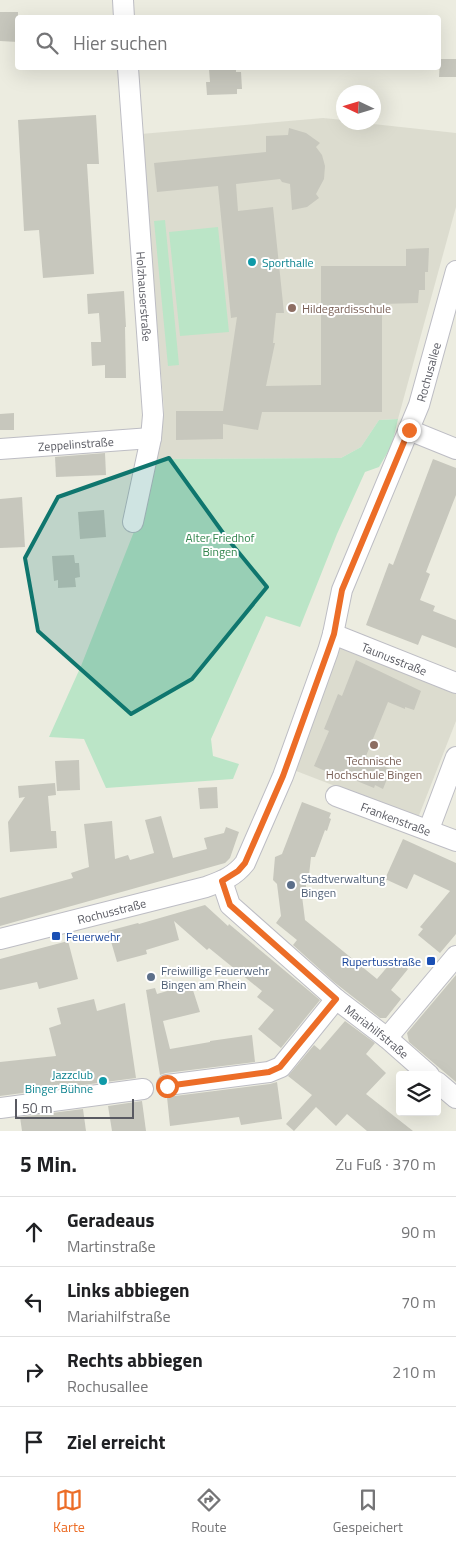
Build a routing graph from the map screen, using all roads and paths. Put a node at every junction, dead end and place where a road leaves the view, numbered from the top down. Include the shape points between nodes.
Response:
1 (123, 0) edge
2 (124, 15) edge
3 (128, 70) edge
4 (456, 271) edge
5 (409, 430) junction
6 (152, 438) junction
7 (0, 449) edge
8 (456, 449) edge
9 (133, 522) dead end
10 (334, 634) junction
11 (456, 683) edge
12 (456, 756) edge
13 (336, 796) dead end
14 (428, 829) junction
15 (456, 841) edge
16 (222, 881) junction
17 (0, 939) edge
18 (456, 956) edge
19 (336, 999) junction
20 (387, 1038) junction
21 (424, 1071) edge
22 (441, 1085) edge
23 (167, 1086) dead end
24 (143, 1089) dead end
25 (456, 1098) edge
26 (0, 1108) edge

1 - 2 street
3 - 6 street, Holzhauserstraße via 152,390
4 - 5 street, Rochusallee via 419,405
5 - 8 street
5 - 10 street, Rochusallee via 342,590
6 - 7 street, Zeppelinstraße
6 - 9 street, Holzhauserstraße
10 - 11 street, Taunusstraße
10 - 16 street, Rochusallee via 283,776 251,852 238,871
12 - 14 street
13 - 14 street, Frankenstraße
14 - 15 street, Frankenstraße
16 - 17 street, Rochusstraße
16 - 19 street, Mariahilfstraße via 230,905
18 - 20 street
19 - 20 street, Mariahilfstraße
19 - 23 street via 280,1067 269,1072
20 - 21 street, Mariahilfstraße
22 - 25 street
24 - 26 street

